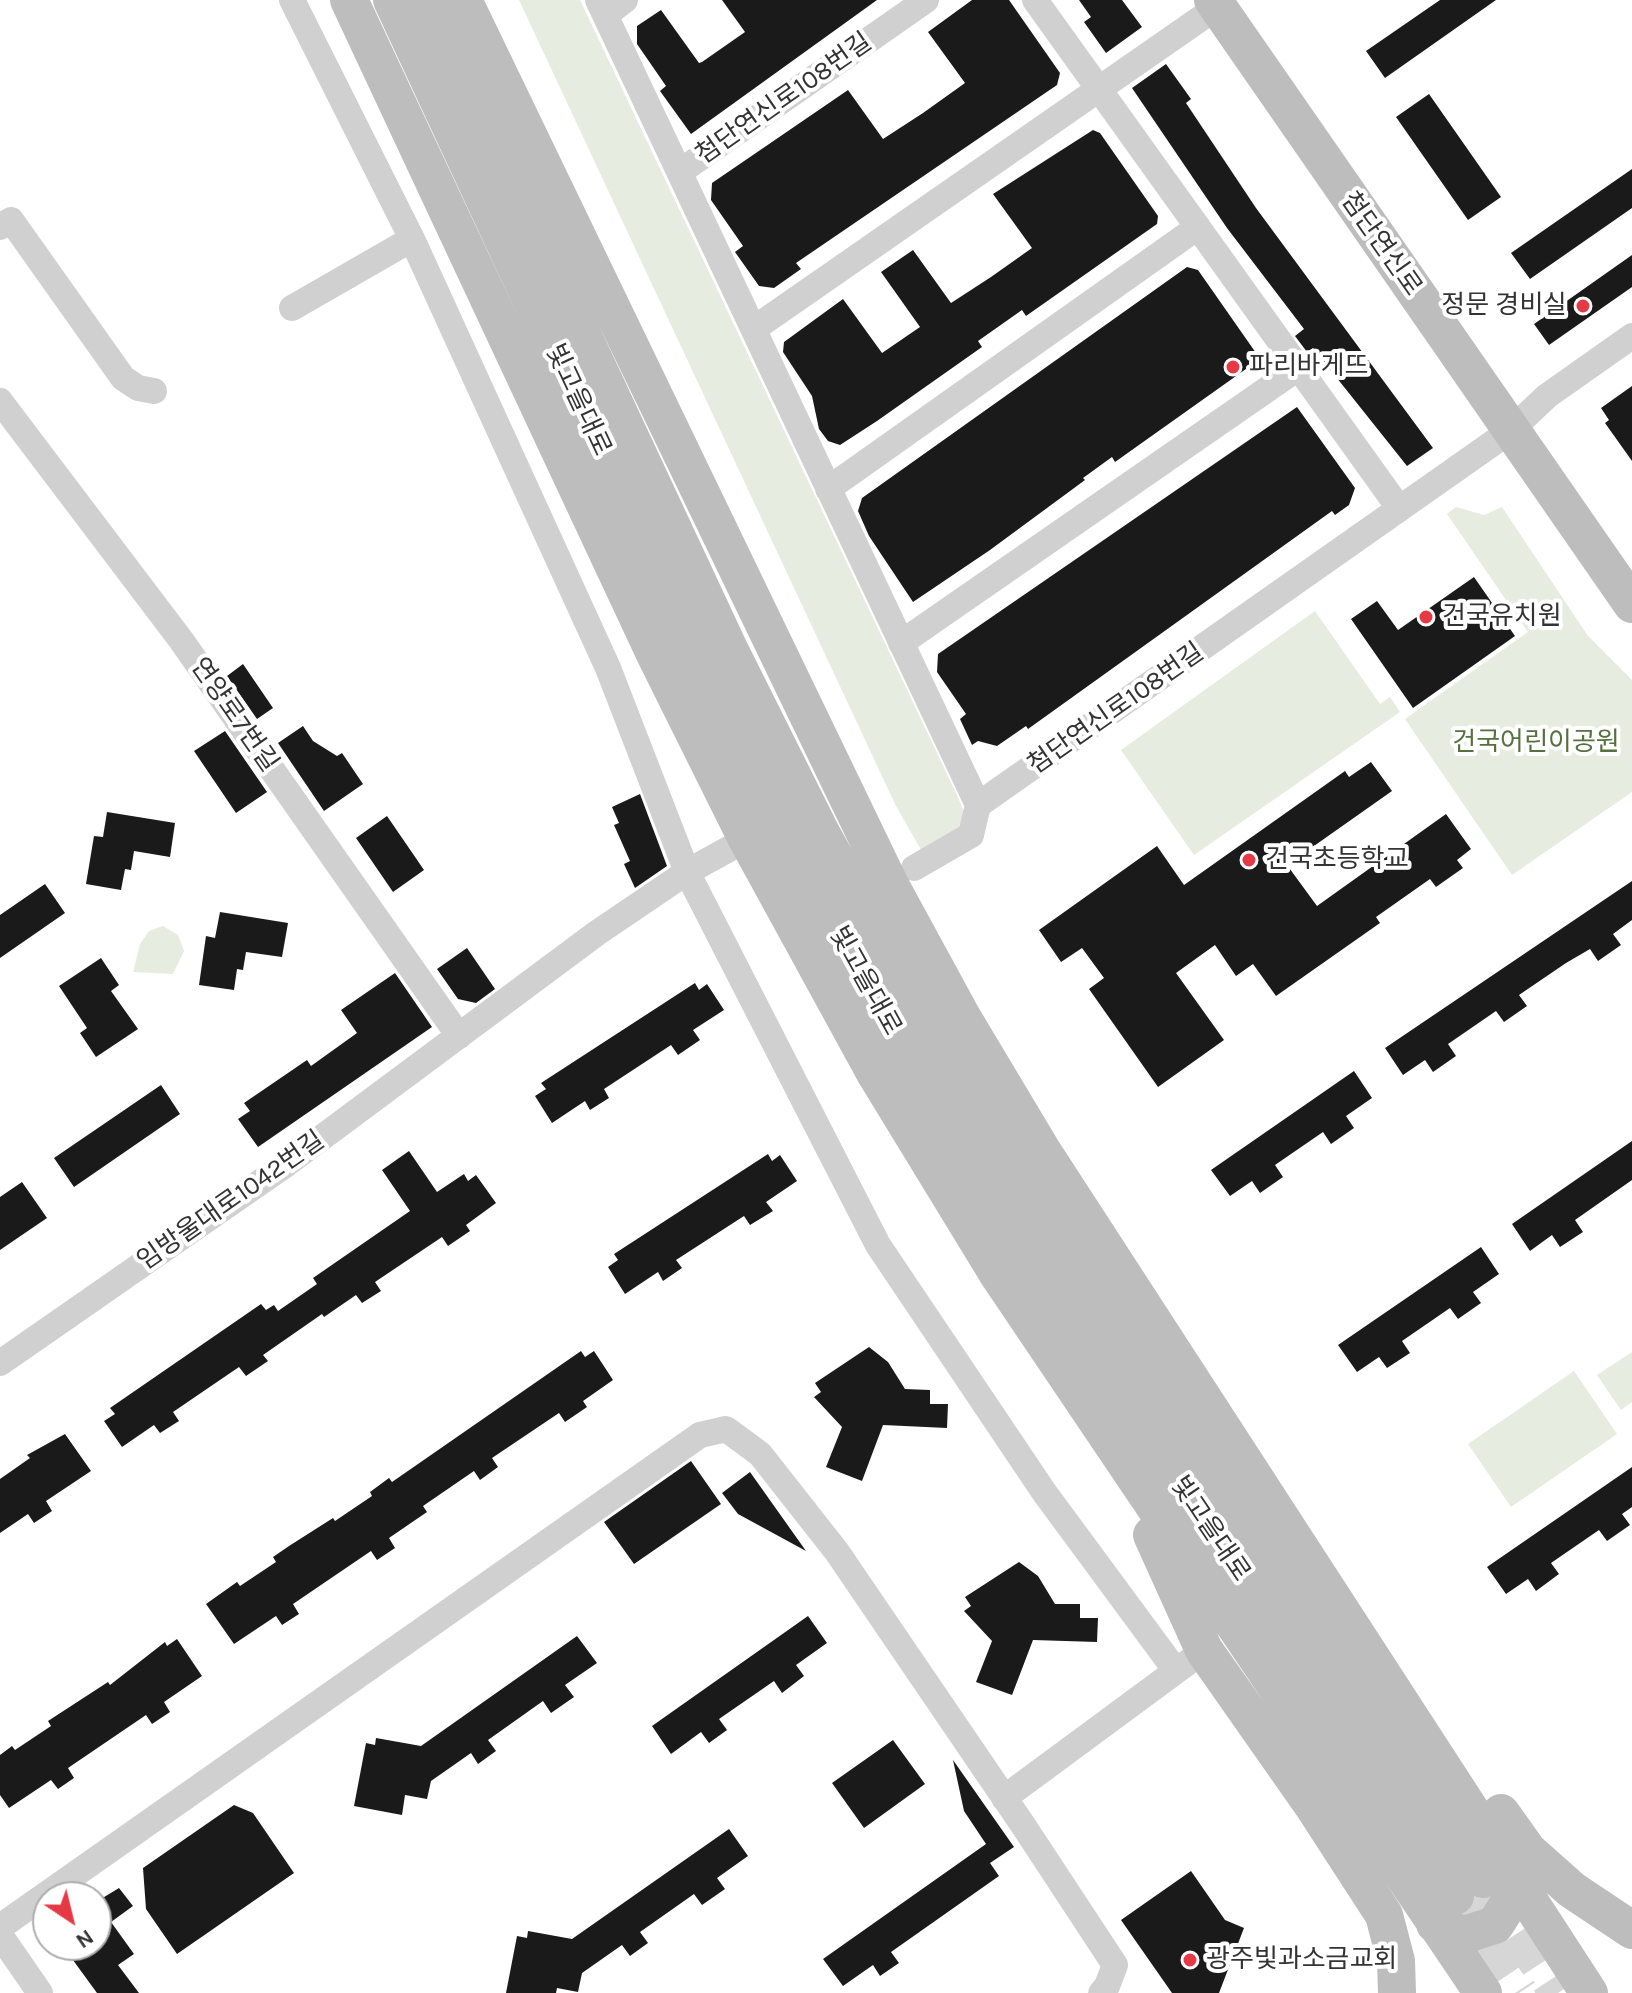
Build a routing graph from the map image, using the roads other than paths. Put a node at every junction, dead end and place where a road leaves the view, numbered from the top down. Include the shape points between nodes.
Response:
1 (292, 0) edge
2 (349, 0) edge
3 (392, 0) edge
4 (426, 0) edge
5 (463, 0) edge
6 (926, 0) edge
7 (1035, 0) edge
8 (1215, 3) edge
9 (609, 5) edge
10 (1097, 87) junction
11 (681, 171) junction
12 (0, 227) edge
13 (1198, 227) junction
14 (412, 239) junction
15 (292, 308) dead end
16 (755, 328) junction
17 (1632, 336) edge
18 (1298, 368) junction
19 (154, 391) dead end
20 (0, 401) edge
21 (1510, 431) junction
22 (828, 489) junction
23 (1399, 508) junction
24 (1632, 604) edge
25 (901, 643) junction
26 (978, 805) junction
27 (747, 839) junction
28 (914, 868) dead end
29 (687, 872) junction
30 (459, 1036) junction
31 (0, 1363) edge
32 (1106, 1434) junction
33 (1355, 1632) junction
34 (1190, 1661) junction
35 (1239, 1701) junction
36 (1332, 1771) junction
37 (1004, 1798) junction
38 (1471, 1893) junction
39 (0, 1927) edge
40 (1632, 1930) edge
41 (0, 1935) edge
42 (40, 1993) edge
43 (1101, 1993) edge
44 (1397, 1993) edge
45 (1483, 1993) edge
46 (1589, 1993) edge

1 - 14 street
2 - 27 main road
3 - 38 main road, 빛고을대로 via 700,663 899,1043 996,1208
4 - 38 main road, 빛고을대로 via 729,649 928,1029
5 - 33 main road via 889,883 962,1017 1041,1149
6 - 11 street, 첨단연신로108번길
7 - 10 street
8 - 10 street
8 - 21 main road, 첨단연신로
9 - 11 street, 첨단연신로108번길
10 - 13 street
10 - 16 street
11 - 16 street, 첨단연신로108번길
12 - 19 street via 11,220 123,378
13 - 18 street
13 - 22 street
14 - 15 street
14 - 29 street via 608,668
16 - 22 street, 첨단연신로108번길
17 - 21 street, 첨단연신로108번길 via 1547,396
18 - 23 street
18 - 25 street
20 - 30 street, 연양로7번길 via 181,640
21 - 23 street, 첨단연신로108번길
21 - 24 main road, 첨단연신로
22 - 25 street, 첨단연신로108번길
23 - 26 street, 첨단연신로108번길
25 - 26 street, 첨단연신로108번길
26 - 28 street via 971,835
27 - 29 street, 임방울대로1042번길
27 - 32 main road via 874,1071 998,1274
29 - 30 street, 임방울대로1042번길
29 - 34 street via 878,1245 1044,1492
30 - 31 street, 임방울대로1042번길 via 285,1165
32 - 34 main road
32 - 36 main road
33 - 38 main road
33 - 40 main road via 1461,1758 1528,1851 1572,1890
34 - 35 main road
34 - 37 street
35 - 36 main road
35 - 44 main road via 1384,1915 1396,1961
36 - 38 main road
37 - 39 street via 837,1552 772,1468 736,1433 714,1430
37 - 43 street via 1115,1965
38 - 45 main road
38 - 46 main road
41 - 42 street

